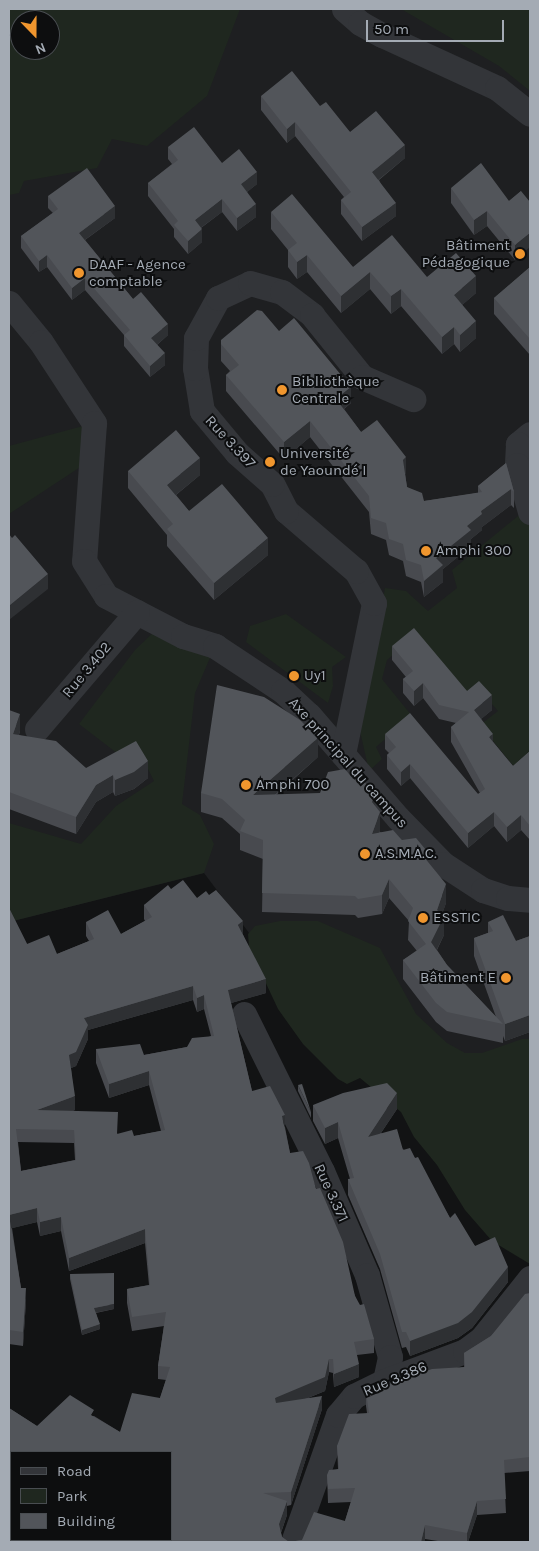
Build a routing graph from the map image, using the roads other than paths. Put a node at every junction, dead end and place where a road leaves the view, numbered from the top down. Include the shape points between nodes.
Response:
1 (344, 9) edge
2 (530, 114) edge
3 (9, 303) edge
4 (412, 399) dead end
5 (530, 434) edge
6 (530, 512) edge
7 (136, 612) junction
8 (37, 729) dead end
9 (343, 754) junction
10 (530, 900) edge
11 (244, 1014) dead end
12 (530, 1278) edge
13 (385, 1381) junction
14 (293, 1542) edge

1 - 2 street via 360,23 382,35 497,88
3 - 7 street, Axe principal du campus via 41,342 94,423 84,561 106,596
4 - 9 street, Rue 3.397 via 362,377 312,315 282,292 258,285 250,283 218,298 196,338 195,368 202,411 237,453 272,484 286,511 356,570 374,603
5 - 6 street via 518,444 517,465
7 - 8 street, Rue 3.402
7 - 9 street, Axe principal du campus via 183,636 215,646 283,691
9 - 10 street, Axe principal du campus via 443,864 483,890 508,898
11 - 13 street, Rue 3.371 via 322,1171 367,1275 390,1357
12 - 13 street, Rue 3.386 via 482,1338 465,1351
13 - 14 street, Rue 3.386 via 354,1396 338,1415

